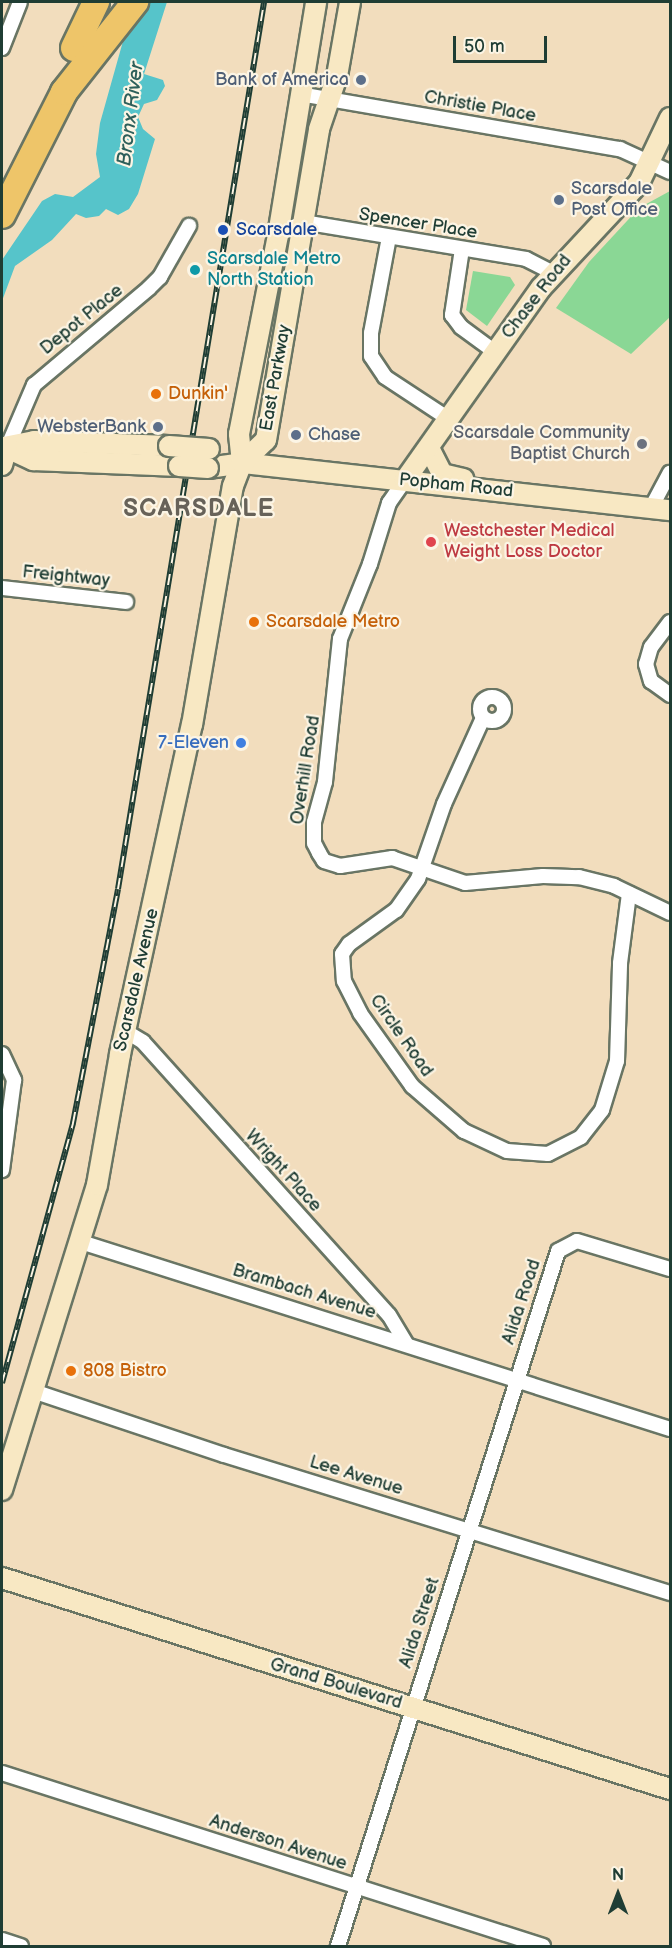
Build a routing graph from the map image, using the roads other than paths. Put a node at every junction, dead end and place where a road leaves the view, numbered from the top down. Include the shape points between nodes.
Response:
1 (20, 2) edge
2 (96, 2) edge
3 (112, 2) edge
4 (135, 2) edge
5 (316, 2) edge
6 (350, 2) edge
7 (84, 44) junction
8 (2, 48) edge
9 (300, 94) junction
10 (329, 99) junction
11 (670, 118) edge
12 (650, 164) junction
13 (670, 172) edge
14 (2, 183) edge
15 (282, 206) junction
16 (2, 215) edge
17 (304, 215) junction
18 (189, 226) dead end
19 (278, 235) junction
20 (389, 237) junction
21 (462, 249) junction
22 (553, 273) junction
23 (495, 352) junction
24 (251, 360) junction
25 (277, 372) junction
26 (449, 418) junction
27 (429, 448) junction
28 (3, 453) edge
29 (208, 458) junction
30 (242, 463) junction
31 (670, 473) edge
32 (405, 480) junction
33 (488, 488) junction
34 (661, 509) edge
35 (2, 588) edge
36 (126, 602) dead end
37 (670, 622) edge
38 (670, 695) edge
39 (483, 718) dead end
40 (421, 868) junction
41 (629, 894) junction
42 (670, 913) edge
43 (126, 1031) junction
44 (2, 1054) edge
45 (2, 1170) edge
46 (81, 1242) junction
47 (670, 1269) edge
48 (406, 1343) junction
49 (516, 1380) junction
50 (33, 1391) junction
51 (670, 1429) edge
52 (2, 1490) edge
53 (469, 1529) junction
54 (2, 1578) edge
55 (670, 1593) edge
56 (412, 1707) junction
57 (2, 1773) edge
58 (670, 1789) edge
59 (357, 1887) junction
60 (2, 1940) edge
61 (21, 1947) edge
62 (338, 1947) edge
63 (543, 1947) edge

1 - 8 street
2 - 7 highway
3 - 7 highway
4 - 7 highway
5 - 9 street, East Parkway
6 - 10 street, East Parkway
7 - 14 highway via 40,99
7 - 16 highway
9 - 10 street, Christie Place
9 - 15 street, East Parkway
10 - 12 street, Christie Place via 620,150
10 - 17 street, East Parkway via 319,129
11 - 12 street, Chase Road
12 - 13 street, Christie Place
12 - 22 street, Chase Road via 633,190
15 - 17 street
15 - 19 street, East Parkway
17 - 19 street
17 - 20 street, Spencer Place
17 - 25 street, East Parkway
18 - 28 street, Depot Place via 160,277 34,385
19 - 24 street, East Parkway
20 - 21 street, Spencer Place
20 - 26 street via 371,333 372,356 385,377
21 - 22 street, Spencer Place via 526,259
21 - 23 street via 452,315 460,327
22 - 23 street, Chase Road
23 - 26 street, Chase Road
24 - 25 street
24 - 30 street, East Parkway via 238,434
25 - 30 street, East Parkway via 266,440
26 - 27 street, Chase Road
27 - 32 street, Chase Road
27 - 33 street via 442,474
28 - 29 street, Popham Road, bridge via 33,460 167,465
28 - 29 street, Popham Road, bridge via 34,441 169,446
29 - 30 street, Popham Road
30 - 32 street, Popham Road
30 - 43 street, Scarsdale Avenue via 233,486 165,860
31 - 34 street
32 - 33 street, Popham Road
32 - 40 street, Overhill Road via 389,503 340,639 325,782 313,834 319,853 334,866 379,858
33 - 34 street, Popham Road
35 - 36 street, Freightway
37 - 38 street via 651,647 646,664 651,681
39 - 40 street, Circle Road via 462,759
40 - 41 street, Overhill Road via 478,884 543,876 579,877
40 - 41 street, Circle Road via 396,910 349,944 342,954 344,981 390,1057 441,1114 489,1143 530,1156 563,1150 581,1137 593,1124 607,1096 619,1041 620,963
41 - 42 street, Overhill Road
43 - 46 street, Scarsdale Avenue via 97,1185
43 - 48 street, Wright Place via 143,1042 389,1315
44 - 45 street via 14,1080
46 - 48 street, Brambach Avenue
46 - 50 street, Scarsdale Avenue
47 - 49 street, Alida Road via 589,1244 571,1242 558,1251
48 - 49 street, Brambach Avenue
49 - 51 street, Brambach Avenue
49 - 53 street, Alida Street
50 - 52 street, Scarsdale Avenue
50 - 53 street, Lee Avenue via 224,1455
53 - 55 street, Lee Avenue
53 - 56 street, Alida Street
54 - 56 street, Grand Boulevard
56 - 58 street, Grand Boulevard
56 - 59 street, Alida Street
57 - 59 street, Anderson Avenue
59 - 62 street, Alida Street
59 - 63 street, Anderson Avenue
60 - 61 street

